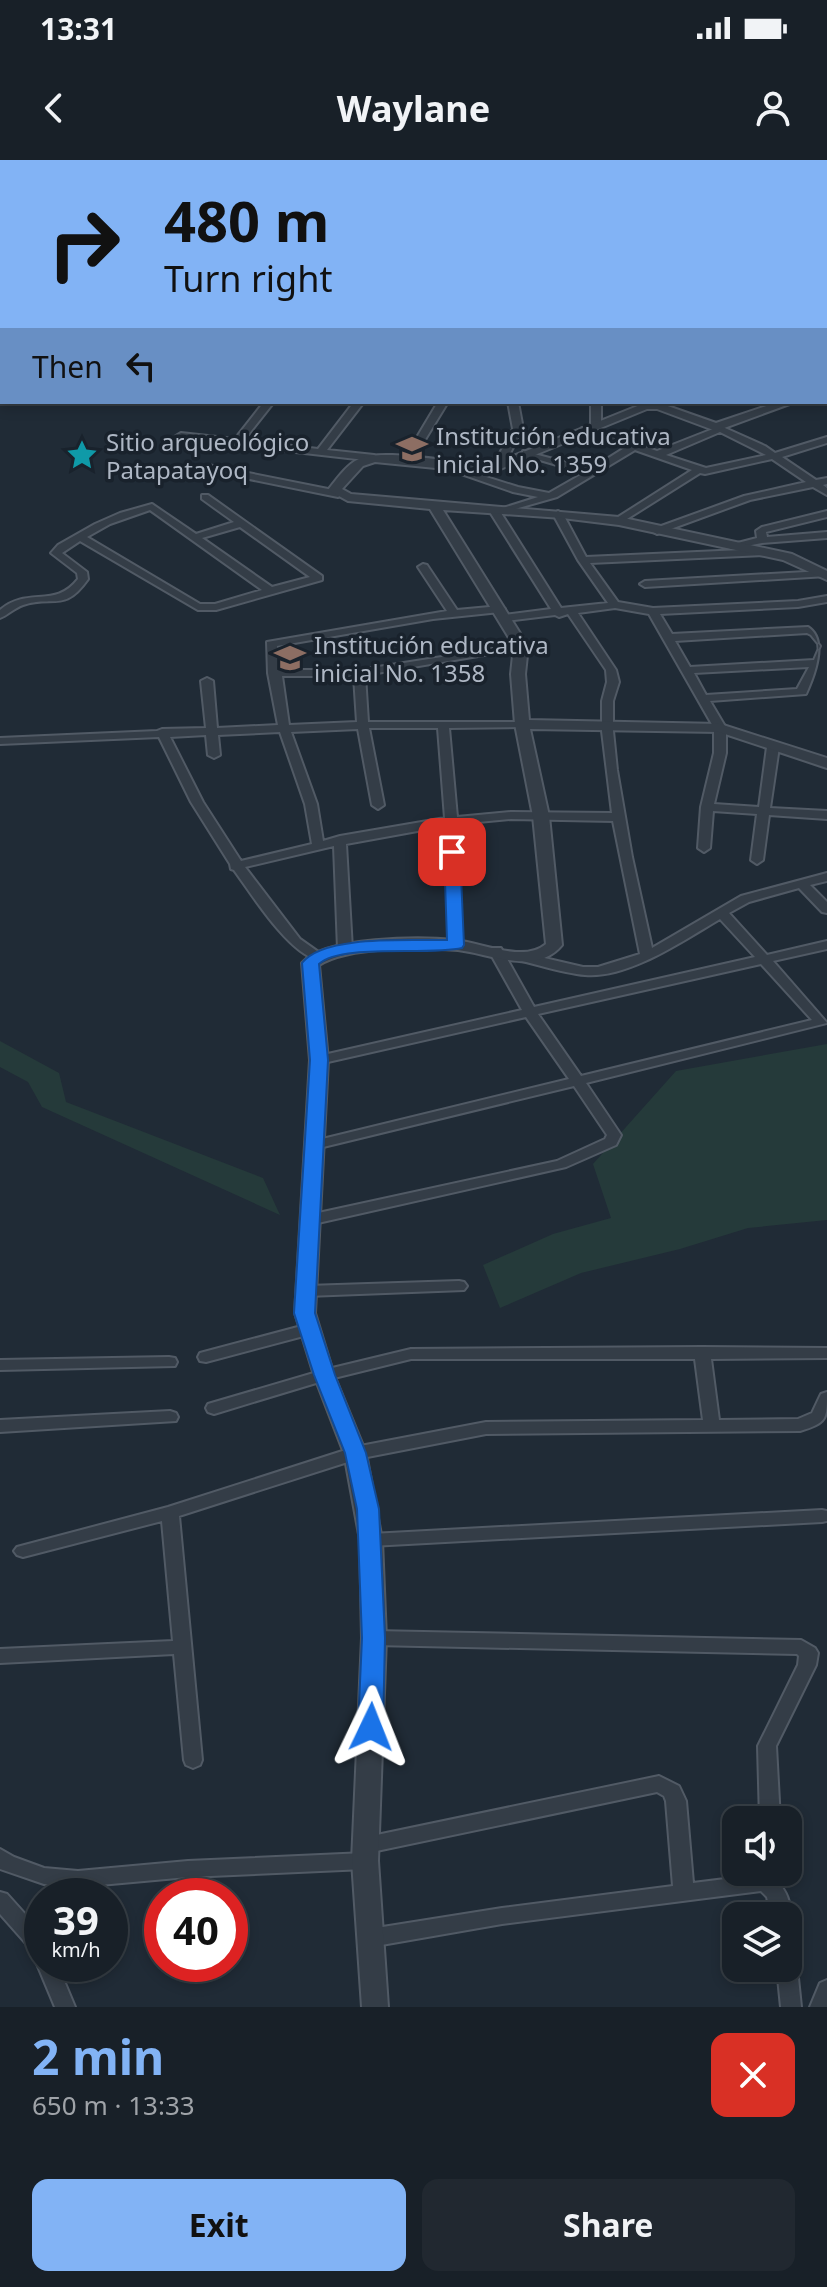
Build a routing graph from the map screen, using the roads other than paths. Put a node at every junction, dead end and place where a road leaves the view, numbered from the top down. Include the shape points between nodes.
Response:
1 (267, 404) edge
2 (357, 404) edge
3 (442, 404) edge
4 (513, 404) edge
5 (596, 404) edge
6 (656, 404) edge
7 (784, 404) edge
8 (590, 427) junction
9 (718, 428) junction
10 (181, 436) dead end
11 (827, 440) edge
12 (239, 441) junction
13 (635, 446) junction
14 (321, 451) junction
15 (526, 453) junction
16 (659, 454) junction
17 (771, 455) junction
18 (374, 458) junction
19 (409, 459) junction
20 (461, 466) junction
21 (498, 466) junction
22 (208, 468) dead end
23 (698, 470) junction
24 (589, 471) junction
25 (823, 482) edge
26 (827, 492) edge
27 (338, 494) junction
28 (554, 495) junction
29 (205, 497) dead end
30 (434, 506) junction
31 (495, 512) junction
32 (558, 514) junction
33 (827, 514) edge
34 (619, 521) junction
35 (243, 523) junction
36 (657, 531) junction
37 (827, 535) edge
38 (80, 537) junction
39 (195, 537) junction
40 (764, 546) junction
41 (583, 560) junction
42 (423, 567) dead end
43 (825, 575) edge
44 (645, 584) dead end
45 (270, 591) junction
46 (827, 599) edge
47 (615, 605) junction
48 (653, 611) junction
49 (453, 613) junction
50 (502, 613) junction
51 (565, 613) junction
52 (0, 615) edge
53 (667, 638) junction
54 (521, 646) junction
55 (816, 663) junction
56 (687, 670) junction
57 (274, 673) junction
58 (359, 673) junction
59 (207, 681) dead end
60 (705, 698) junction
61 (522, 724) junction
62 (609, 724) junction
63 (363, 725) junction
64 (443, 725) junction
65 (284, 728) junction
66 (720, 728) junction
67 (212, 731) junction
68 (162, 732) junction
69 (0, 741) edge
70 (773, 747) junction
71 (214, 755) dead end
72 (827, 763) edge
73 (378, 805) dead end
74 (707, 807) junction
75 (764, 810) junction
76 (827, 815) edge
77 (541, 816) junction
78 (617, 817) junction
79 (451, 821) junction
80 (340, 840) junction
81 (318, 846) junction
82 (704, 848) dead end
83 (757, 860) dead end
84 (235, 866) junction
85 (827, 877) edge
86 (807, 882) junction
87 (827, 895) edge
88 (827, 909) edge
89 (721, 912) junction
90 (456, 945) junction
91 (827, 945) edge
92 (345, 949) junction
93 (496, 951) junction
94 (317, 956) junction
95 (647, 956) junction
96 (523, 957) junction
97 (768, 960) junction
98 (531, 1014) junction
99 (824, 1022) edge
100 (319, 1060) junction
101 (577, 1083) junction
102 (315, 1145) junction
103 (309, 1220) junction
104 (459, 1286) dead end
105 (307, 1291) junction
106 (309, 1329) junction
107 (702, 1352) junction
108 (827, 1353) edge
109 (206, 1357) dead end
110 (169, 1362) dead end
111 (0, 1365) edge
112 (324, 1375) junction
113 (827, 1398) edge
114 (214, 1408) dead end
115 (170, 1417) dead end
116 (0, 1426) edge
117 (712, 1426) junction
118 (355, 1453) junction
119 (170, 1513) junction
120 (822, 1516) dead end
121 (371, 1540) junction
122 (23, 1551) dead end
123 (374, 1638) junction
124 (184, 1647) junction
125 (0, 1656) edge
126 (193, 1760) dead end
127 (769, 1806) edge
128 (366, 1853) junction
129 (0, 1857) edge
130 (736, 1886) edge
131 (684, 1893) junction
132 (0, 1900) edge
133 (24, 1927) edge
134 (370, 1938) junction
135 (55, 1982) edge
136 (788, 1982) edge
137 (827, 1989) edge
138 (65, 2007) edge
139 (375, 2007) edge
140 (791, 2007) edge
141 (820, 2007) edge

1 - 12 street
2 - 14 street
3 - 19 street
4 - 21 street via 518,429
5 - 8 street
6 - 8 street
6 - 9 street
7 - 9 street
8 - 13 street
8 - 15 street
9 - 16 street
9 - 17 street
10 - 12 street
11 - 17 street
12 - 14 street
13 - 16 street
13 - 24 street
14 - 18 street
15 - 21 street
15 - 24 street
16 - 23 street
17 - 23 street
17 - 25 street
18 - 19 street
18 - 27 street via 359,463 335,486
19 - 20 street
20 - 21 street
20 - 28 street via 458,471 516,490
22 - 27 street
23 - 34 street
24 - 28 street
25 - 26 street
25 - 36 street via 747,498
27 - 30 street
28 - 31 street
29 - 35 street
30 - 31 street
30 - 50 street
31 - 32 street
31 - 51 street
32 - 34 street
32 - 41 street
33 - 40 street via 761,531
34 - 36 street
35 - 39 street
35 - 45 street via 318,578
36 - 40 street via 731,546
37 - 40 street
38 - 39 street via 100,522 152,507
38 - 45 street via 198,607
38 - 52 street via 56,553 82,572 71,595 18,603
39 - 45 street
40 - 41 street
40 - 43 street
41 - 47 street
42 - 49 street
43 - 44 street
46 - 48 street
47 - 48 street
47 - 51 street
48 - 53 street
49 - 50 street
49 - 57 street via 271,644
50 - 51 street
50 - 54 street
51 - 62 street via 611,670 605,708
53 - 55 street via 808,630 825,646
53 - 56 street
54 - 58 street
54 - 61 street
55 - 56 street
55 - 60 street via 802,692
56 - 60 street
57 - 58 street
57 - 65 street
58 - 63 street
59 - 67 street
60 - 66 street
61 - 62 street
61 - 64 street
61 - 77 street
62 - 66 street
62 - 78 street
63 - 64 street
63 - 65 street
63 - 73 street
64 - 79 street
65 - 67 street
65 - 81 street via 311,804
66 - 70 street
66 - 74 street via 720,753
67 - 68 street
67 - 71 street
68 - 69 street
68 - 84 street
70 - 72 street
70 - 75 street
74 - 75 street
74 - 82 street
75 - 76 street
75 - 83 street
77 - 78 street
77 - 79 street
77 - 96 street via 554,945 546,954
78 - 95 street
79 - 80 street
79 - 90 street
80 - 81 street
80 - 92 street
81 - 84 street
84 - 94 street via 300,949
85 - 86 street
86 - 87 street
86 - 88 street
86 - 89 street via 745,899
89 - 95 street
89 - 97 street
90 - 92 street
90 - 93 street
91 - 97 street
92 - 94 street
93 - 96 street
93 - 98 street
94 - 100 street via 310,963
95 - 96 street via 599,971
97 - 98 street
97 - 99 street
98 - 100 street
98 - 101 street
99 - 101 street
100 - 102 street
101 - 102 street
101 - 103 street via 614,1135 611,1142 561,1164
102 - 103 street
103 - 105 street
104 - 105 street
105 - 106 street
106 - 109 street
106 - 112 street
107 - 108 street
107 - 112 street via 411,1354
107 - 117 street
110 - 111 street
112 - 114 street
112 - 118 street
113 - 117 street via 818,1417 800,1425
115 - 116 street
117 - 118 street via 486,1428
118 - 119 street
118 - 121 street
119 - 122 street
119 - 124 street
120 - 121 street
121 - 123 street
123 - 127 street via 801,1647 809,1653 807,1665 767,1746
123 - 128 street
124 - 125 street
124 - 126 street
128 - 129 street via 78,1879 44,1876
128 - 131 street via 659,1784 672,1791 676,1801
128 - 134 street
130 - 131 street
131 - 134 street
132 - 133 street
134 - 139 street
135 - 138 street
136 - 140 street
137 - 141 street

